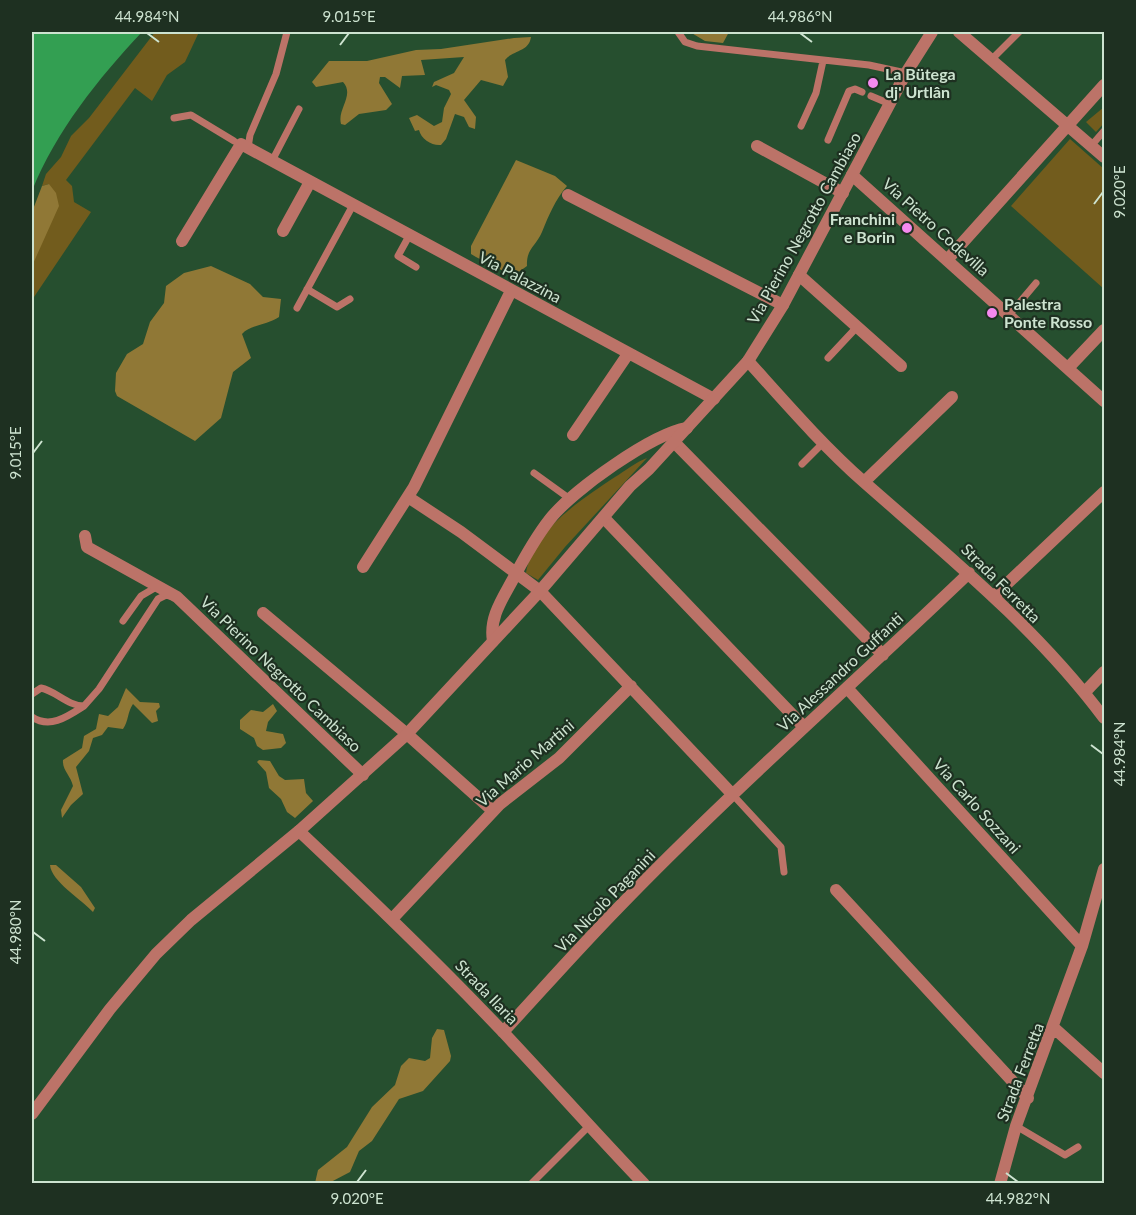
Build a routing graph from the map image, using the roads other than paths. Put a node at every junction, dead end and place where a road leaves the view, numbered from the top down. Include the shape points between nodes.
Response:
1 (287, 32) edge
2 (678, 32) edge
3 (932, 32) edge
4 (959, 32) edge
5 (1019, 32) edge
6 (992, 59) junction
7 (822, 61) junction
8 (906, 73) junction
9 (1104, 85) edge
10 (862, 92) dead end
11 (871, 96) dead end
12 (890, 104) junction
13 (299, 109) dead end
14 (174, 118) dead end
15 (1067, 125) junction
16 (801, 126) dead end
17 (1104, 131) edge
18 (828, 140) dead end
19 (240, 144) junction
20 (757, 146) dead end
21 (1091, 146) junction
22 (1104, 157) edge
23 (272, 161) junction
24 (852, 175) junction
25 (310, 182) junction
26 (843, 193) junction
27 (568, 195) dead end
28 (353, 205) junction
29 (283, 231) dead end
30 (409, 236) junction
31 (182, 241) dead end
32 (947, 260) junction
33 (416, 267) dead end
34 (799, 275) junction
35 (1035, 283) dead end
36 (307, 289) junction
37 (511, 291) junction
38 (350, 299) dead end
39 (783, 305) junction
40 (297, 308) dead end
41 (1009, 315) junction
42 (857, 327) junction
43 (1104, 330) edge
44 (628, 354) junction
45 (828, 358) dead end
46 (748, 361) junction
47 (901, 366) dead end
48 (1068, 368) junction
49 (952, 397) dead end
50 (714, 399) junction
51 (1104, 401) edge
52 (687, 428) junction
53 (573, 435) dead end
54 (674, 442) junction
55 (824, 442) junction
56 (802, 464) dead end
57 (534, 473) dead end
58 (864, 482) junction
59 (1104, 492) edge
60 (408, 497) junction
61 (570, 499) junction
62 (606, 517) junction
63 (85, 536) dead end
64 (363, 567) dead end
65 (517, 572) junction
66 (969, 573) junction
67 (159, 585) junction
68 (540, 591) junction
69 (177, 597) junction
70 (993, 597) junction
71 (262, 613) dead end
72 (123, 621) dead end
73 (493, 641) junction
74 (883, 655) junction
75 (1104, 672) edge
76 (631, 686) junction
77 (848, 689) junction
78 (1085, 692) junction
79 (32, 694) edge
80 (84, 706) junction
81 (32, 717) edge
82 (1104, 718) edge
83 (804, 726) junction
84 (407, 734) junction
85 (363, 775) junction
86 (733, 795) junction
87 (493, 811) junction
88 (299, 831) junction
89 (1104, 869) edge
90 (784, 872) dead end
91 (837, 890) dead end
92 (392, 919) junction
93 (1082, 946) junction
94 (1054, 1028) junction
95 (503, 1032) junction
96 (1104, 1073) edge
97 (1028, 1098) junction
98 (32, 1114) edge
99 (1016, 1126) junction
100 (588, 1127) junction
101 (1078, 1147) dead end
102 (531, 1184) edge
103 (644, 1184) edge
104 (1000, 1184) edge

1 - 19 lane via 276,74 250,135
2 - 7 lane via 685,42 697,46
3 - 8 street, Via Pierino Negrotto Cambiaso
4 - 6 street
5 - 6 lane
6 - 15 street
7 - 8 lane
7 - 16 lane via 816,93
8 - 12 street, Via Pierino Negrotto Cambiaso
9 - 15 street
10 - 18 lane via 849,91
11 - 12 lane
12 - 24 street, Via Pierino Negrotto Cambiaso
13 - 23 lane
14 - 19 lane via 191,115
15 - 21 street
15 - 32 street
17 - 21 lane
19 - 23 street, Via Palazzina
19 - 31 street
20 - 26 street
21 - 22 street
23 - 25 street, Via Palazzina
24 - 26 street, Via Pierino Negrotto Cambiaso
24 - 32 street, Via Pietro Codevilla
25 - 28 street, Via Palazzina
25 - 29 street
26 - 34 street, Via Pierino Negrotto Cambiaso
27 - 39 street
28 - 30 street, Via Palazzina
28 - 36 lane
30 - 33 lane via 398,256
30 - 37 street, Via Palazzina
32 - 41 street, Via Pietro Codevilla
34 - 39 street, Via Pierino Negrotto Cambiaso
34 - 42 street
35 - 41 lane
36 - 38 lane via 337,307
36 - 40 lane
37 - 44 street, Via Palazzina
37 - 60 street
39 - 46 street, Via Pierino Negrotto Cambiaso
41 - 48 street, Via Pietro Codevilla
42 - 45 lane
42 - 47 street
43 - 48 street
44 - 50 street, Via Palazzina
44 - 53 street
46 - 50 street, Via Pierino Negrotto Cambiaso
46 - 55 street, Strada Ferretta
48 - 51 street, Via Pietro Codevilla
49 - 58 street
50 - 52 street, Via Pierino Negrotto Cambiaso
52 - 54 street, Via Pierino Negrotto Cambiaso
52 - 61 street, Via Pierino Negrotto Cambiaso via 671,430
54 - 62 street, Via Pierino Negrotto Cambiaso via 626,490
54 - 74 street
55 - 56 lane
55 - 58 street, Strada Ferretta
57 - 61 lane
58 - 66 street, Strada Ferretta
59 - 70 street
60 - 64 street
60 - 65 street
61 - 65 street, Via Pierino Negrotto Cambiaso via 540,533
62 - 68 street, Via Pierino Negrotto Cambiaso
62 - 83 street
63 - 67 street, Via Pierino Negrotto Cambiaso via 87,547
65 - 68 street
65 - 73 street, Via Pierino Negrotto Cambiaso via 492,622
66 - 70 street, Strada Ferretta
66 - 74 street, Via Alessandro Guffanti
67 - 69 street, Via Pierino Negrotto Cambiaso
67 - 72 lane via 141,596
68 - 73 street, Via Pierino Negrotto Cambiaso
68 - 76 street
69 - 80 lane via 165,595 158,599
69 - 85 street, Via Pierino Negrotto Cambiaso
70 - 78 street, Strada Ferretta
71 - 84 street
73 - 84 street, Via Pierino Negrotto Cambiaso
74 - 77 street, Via Alessandro Guffanti
75 - 78 street
76 - 86 street
76 - 87 street, Via Mario Martini via 559,758
77 - 83 street, Via Alessandro Guffanti
77 - 93 street, Via Carlo Sozzani
78 - 82 street, Strada Ferretta
79 - 80 lane via 41,688 76,706
80 - 81 lane via 56,722
83 - 86 street, Via Alessandro Guffanti
84 - 85 street, Via Pierino Negrotto Cambiaso
84 - 87 street
85 - 88 street, Via Pierino Negrotto Cambiaso
86 - 90 lane via 781,847
86 - 95 street, Via Nicolò Paganini via 618,908
87 - 92 street, Via Mario Martini
88 - 92 street, Strada Ilaria
88 - 98 street, Via Pierino Negrotto Cambiaso via 156,954
89 - 93 street, Strada Ferretta
91 - 97 street
92 - 95 street, Strada Ilaria
93 - 94 street, Strada Ferretta
94 - 96 street
94 - 97 street, Strada Ferretta
95 - 100 street, Strada Ilaria
97 - 99 street, Strada Ferretta
99 - 101 lane via 1065,1155
99 - 104 street, Strada Ferretta
100 - 102 lane
100 - 103 street, Strada Ilaria

